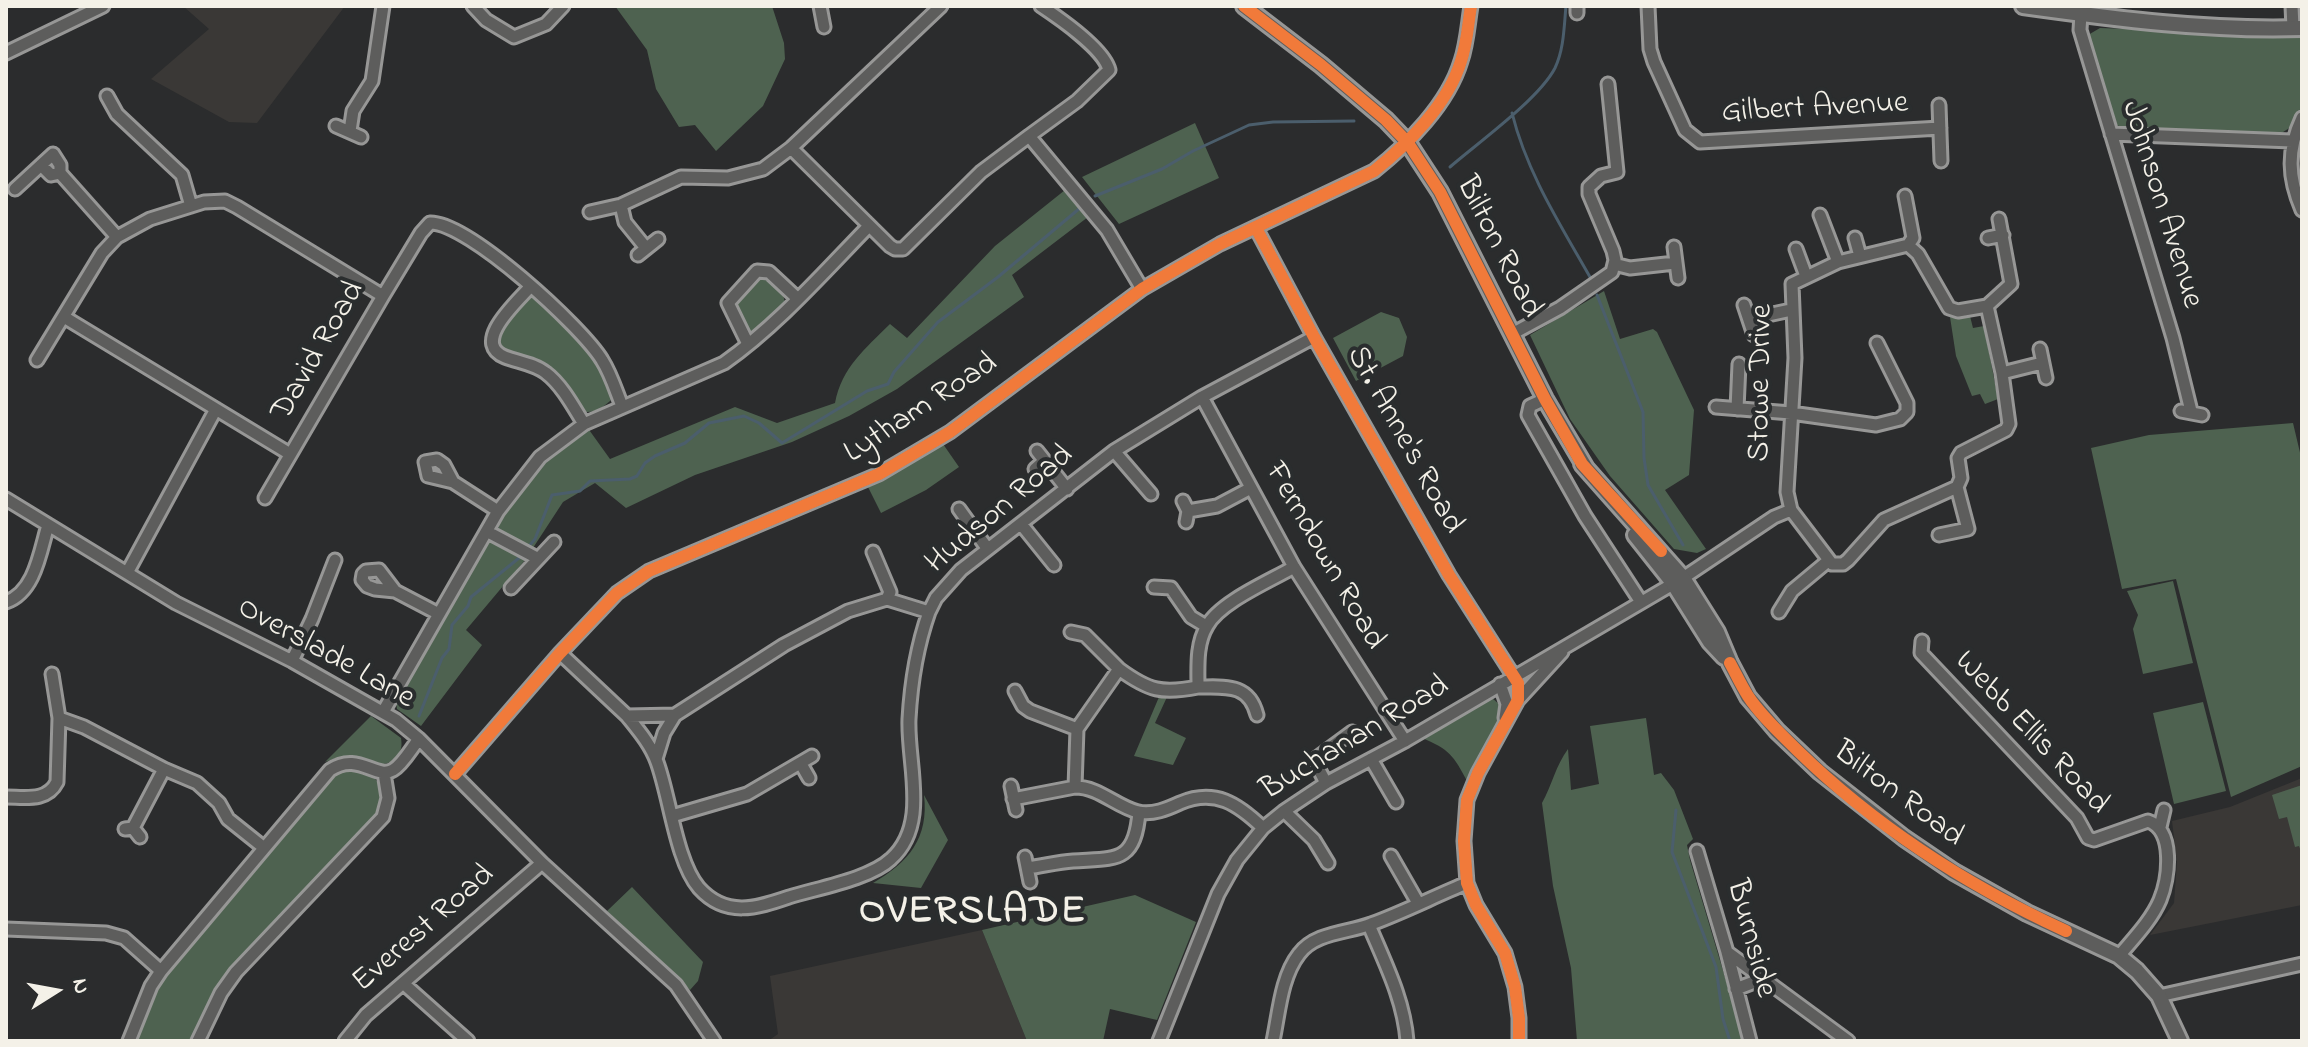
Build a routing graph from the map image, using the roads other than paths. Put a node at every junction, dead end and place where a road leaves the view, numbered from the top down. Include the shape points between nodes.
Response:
1 (103, 6) edge
2 (383, 6) edge
3 (473, 6) edge
4 (563, 6) edge
5 (820, 6) edge
6 (941, 6) edge
7 (1041, 6) edge
8 (1244, 6) edge
9 (1471, 6) edge
10 (1648, 6) edge
11 (2023, 6) edge
12 (2292, 6) edge
13 (2081, 14) junction
14 (824, 27) dead end
15 (2298, 28) edge
16 (6, 53) edge
17 (1608, 84) dead end
18 (107, 96) dead end
19 (1939, 105) dead end
20 (2302, 118) edge
21 (336, 126) dead end
22 (1940, 128) junction
23 (350, 131) junction
24 (2111, 134) junction
25 (1029, 136) junction
26 (361, 137) dead end
27 (2292, 141) junction
28 (1408, 143) junction
29 (791, 148) junction
30 (1941, 161) dead end
31 (15, 189) dead end
32 (1905, 196) dead end
33 (621, 205) junction
34 (191, 206) junction
35 (2302, 210) edge
36 (590, 212) dead end
37 (1820, 215) dead end
38 (1999, 219) dead end
39 (869, 226) junction
40 (1256, 228) junction
41 (2003, 235) junction
42 (117, 237) junction
43 (1855, 238) dead end
44 (1988, 238) dead end
45 (658, 239) dead end
46 (1908, 245) junction
47 (1674, 247) dead end
48 (1796, 249) dead end
49 (1860, 256) junction
50 (1838, 262) junction
51 (1675, 263) junction
52 (1614, 264) junction
53 (1806, 276) junction
54 (1678, 278) dead end
55 (530, 287) junction
56 (1142, 289) junction
57 (383, 296) junction
58 (798, 299) junction
59 (1744, 305) dead end
60 (1987, 306) junction
61 (1791, 310) junction
62 (64, 317) junction
63 (1749, 319) junction
64 (1512, 334) junction
65 (1754, 335) dead end
66 (1314, 337) junction
67 (1877, 343) dead end
68 (748, 344) junction
69 (2040, 349) dead end
70 (37, 360) dead end
71 (2042, 363) junction
72 (1739, 364) dead end
73 (2002, 373) junction
74 (2046, 378) dead end
75 (1202, 397) junction
76 (1545, 399) junction
77 (622, 406) junction
78 (1716, 407) dead end
79 (216, 409) junction
80 (1737, 409) junction
81 (2192, 412) dead end
82 (1791, 413) junction
83 (584, 424) junction
84 (1114, 451) junction
85 (290, 454) junction
86 (1039, 460) dead end
87 (453, 482) dead end
88 (1957, 487) junction
89 (1251, 488) junction
90 (1067, 489) junction
91 (1153, 497) dead end
92 (265, 498) dead end
93 (6, 499) edge
94 (959, 509) dead end
95 (1791, 510) junction
96 (498, 511) junction
97 (1186, 511) dead end
98 (1021, 524) junction
99 (48, 525) junction
100 (488, 532) junction
101 (1939, 535) dead end
102 (554, 542) dead end
103 (987, 548) junction
104 (873, 552) dead end
105 (537, 558) junction
106 (335, 560) dead end
107 (1828, 561) junction
108 (1054, 565) dead end
109 (1294, 567) junction
110 (127, 573) junction
111 (1678, 581) junction
112 (1154, 587) dead end
113 (511, 588) dead end
114 (395, 591) dead end
115 (887, 599) junction
116 (6, 602) edge
117 (1641, 602) junction
118 (929, 612) junction
119 (1779, 612) dead end
120 (439, 614) junction
121 (1090, 623) dead end
122 (1206, 626) junction
123 (1071, 632) dead end
124 (1085, 635) junction
125 (1922, 641) dead end
126 (1571, 643) junction
127 (560, 653) junction
128 (292, 661) junction
129 (1730, 663) junction
130 (1119, 669) junction
131 (52, 672) dead end
132 (1514, 675) junction
133 (1500, 684) junction
134 (1198, 687) junction
135 (1016, 700) dead end
136 (1518, 700) junction
137 (1258, 705) dead end
138 (383, 712) junction
139 (675, 715) junction
140 (627, 716) junction
141 (59, 718) junction
142 (1504, 723) junction
143 (1077, 729) junction
144 (1352, 732) dead end
145 (419, 739) junction
146 (1405, 741) junction
147 (812, 756) dead end
148 (656, 759) junction
149 (1371, 759) junction
150 (801, 764) junction
151 (164, 769) junction
152 (384, 773) junction
153 (455, 774) junction
154 (809, 778) dead end
155 (1326, 783) junction
156 (1011, 786) dead end
157 (1075, 787) junction
158 (6, 797) edge
159 (1396, 802) dead end
160 (2164, 810) dead end
161 (1284, 811) junction
162 (1139, 812) junction
163 (672, 816) junction
164 (2160, 827) junction
165 (1263, 828) junction
166 (133, 831) dead end
167 (263, 847) junction
168 (1697, 851) dead end
169 (1391, 856) dead end
170 (542, 863) junction
171 (1328, 863) dead end
172 (1030, 882) dead end
173 (1467, 883) junction
174 (1418, 903) junction
175 (1369, 925) junction
176 (6, 929) edge
177 (1727, 952) junction
178 (2119, 956) junction
179 (2302, 964) edge
180 (161, 971) junction
181 (1762, 979) junction
182 (404, 984) junction
183 (1736, 989) junction
184 (2159, 996) junction
185 (129, 1041) edge
186 (198, 1041) edge
187 (345, 1041) edge
188 (468, 1041) edge
189 (714, 1041) edge
190 (1159, 1041) edge
191 (1273, 1041) edge
192 (1407, 1041) edge
193 (1519, 1041) edge
194 (1750, 1041) edge
195 (1848, 1041) edge
196 (2180, 1041) edge

1 - 16 street
2 - 23 street via 372,81 353,111
3 - 4 street via 514,37 546,24
5 - 14 street
6 - 29 street
7 - 25 street via 1107,61 1109,70
8 - 28 main road, Bilton Road via 1342,82
9 - 28 street, Lytham Road via 1462,60 1452,82
10 - 22 street, Gilbert Avenue via 1654,62 1685,130 1700,142
11 - 13 main road
12 - 15 street
13 - 15 main road via 2154,23
13 - 24 street, Johnson Avenue via 2080,30
17 - 52 street via 1617,172 1601,176 1589,187
18 - 34 street via 117,114 182,175
19 - 22 street, Gilbert Avenue
20 - 27 street
21 - 23 street
22 - 30 street, Gilbert Avenue
23 - 26 street
24 - 27 street
24 - 81 street, Johnson Avenue
25 - 39 street via 981,172 903,249 895,249
25 - 56 street via 1107,230
27 - 35 street via 2294,188
28 - 40 street, Lytham Road via 1374,171
28 - 64 main road, Bilton Road via 1437,185
29 - 33 street via 763,169 728,178 681,177
29 - 39 street
31 - 42 street via 53,154 60,173
32 - 46 street via 1913,238
33 - 36 street
33 - 45 street via 642,252
34 - 42 street
34 - 57 street via 225,201
37 - 50 street
38 - 41 street
39 - 58 street
40 - 56 street, Lytham Road
40 - 66 street, St. Anne's Road
41 - 44 street
41 - 60 street via 2011,284
42 - 62 street
43 - 49 street
46 - 49 street, Stowe Drive
46 - 60 street via 1949,308
47 - 51 street
48 - 53 street
49 - 50 street, Stowe Drive
50 - 53 street, Stowe Drive
51 - 52 street via 1630,268
51 - 54 street
52 - 64 street via 1609,277
53 - 61 street, Stowe Drive via 1792,284
55 - 57 street, David Road via 482,245 430,223
55 - 77 street via 585,337 602,360
55 - 83 street via 503,318 493,347 546,373
56 - 127 street, Lytham Road via 950,432 879,474 649,571 617,593
57 - 85 street, David Road
58 - 68 street
58 - 68 street via 769,272 757,271 728,303
59 - 63 street
60 - 73 street
61 - 63 street
61 - 82 street, Stowe Drive
62 - 70 street
62 - 79 street
63 - 65 street
64 - 76 main road, Bilton Road
66 - 75 street, Hudson Road
66 - 132 street, St. Anne's Road via 1449,575
67 - 82 street via 1883,367 1907,403 1900,419 1876,425
68 - 77 street via 724,363
69 - 71 street
71 - 73 street
71 - 74 street
72 - 80 street
73 - 88 street via 2009,424 1961,453
75 - 84 street, Hudson Road
75 - 89 street, Ferndown Road
76 - 111 main road, Bilton Road via 1582,464
76 - 117 street via 1530,406 1528,415
77 - 83 street
78 - 80 street
79 - 85 street
79 - 110 street
80 - 82 street
82 - 95 street, Stowe Drive via 1786,475
83 - 96 street via 540,457
84 - 90 street, Hudson Road
84 - 91 street
85 - 92 street, David Road
86 - 90 street
87 - 96 street
88 - 101 street via 1968,529
88 - 107 street via 1884,520 1843,564
89 - 97 street via 1217,506
89 - 109 street, Ferndown Road
90 - 98 street, Hudson Road
93 - 99 street, Overslade Lane
94 - 103 street
95 - 107 street
95 - 111 street, Buchanan Road
96 - 100 street
98 - 103 street, Hudson Road
98 - 108 street
99 - 110 street, Overslade Lane
99 - 116 street via 33,574 22,594
100 - 105 street
100 - 120 street
102 - 105 street
103 - 118 street, Hudson Road via 945,587
104 - 115 street via 890,592
105 - 113 street
106 - 128 street
107 - 119 street via 1792,591
109 - 122 street via 1230,604
109 - 146 street, Ferndown Road
110 - 128 street, Overslade Lane
111 - 117 street, Buchanan Road
111 - 129 main road, Bilton Road via 1717,632
111 - 129 main road, Bilton Road via 1710,642
112 - 122 street via 1168,581 1191,617
114 - 120 street
115 - 118 street, Hudson Road
115 - 139 street via 848,611 784,645
117 - 126 street, Buchanan Road
118 - 163 street via 917,650 909,716 914,810 902,846 891,860 760,907 738,908 711,898 694,882
120 - 138 street
121 - 124 street
122 - 134 street
123 - 124 street
124 - 130 street
125 - 164 street, Webb Ellis Road via 1921,653 2077,818 2088,838 2148,821
126 - 132 street, Buchanan Road
126 - 136 street
127 - 140 street
127 - 153 street, Lytham Road
128 - 138 street, Overslade Lane
129 - 178 main road, Bilton Road via 1748,697 1777,731 1904,838 2027,913
130 - 134 street via 1155,690
130 - 143 street
131 - 141 street
132 - 133 street, Buchanan Road
132 - 136 street
133 - 142 street via 1507,704
133 - 146 street, Buchanan Road
134 - 137 street via 1235,688
135 - 143 street
136 - 142 street
138 - 145 street, Overslade Lane
139 - 140 street
139 - 148 street
140 - 148 street
141 - 151 street
141 - 158 street via 57,782 52,790 39,797
142 - 173 street via 1467,800
143 - 157 street
144 - 155 street via 1314,760
145 - 152 street via 397,768
145 - 153 street, Overslade Lane
146 - 149 street, Buchanan Road
147 - 150 street
148 - 163 street
149 - 155 street, Buchanan Road
149 - 159 street
150 - 154 street
150 - 163 street via 747,794
151 - 166 street
151 - 167 street via 208,790 228,819
152 - 167 street via 360,763 338,764
152 - 186 street via 388,798 383,817 236,972
153 - 170 street, Overslade Lane
155 - 161 street, Buchanan Road
156 - 157 street via 1014,805
157 - 162 street
160 - 164 street
161 - 165 street, Buchanan Road
161 - 171 street via 1314,840
162 - 165 street via 1208,796 1241,807
162 - 172 street via 1133,843 1118,856 1026,863
164 - 178 street via 2166,842 2161,898
165 - 190 street, Buchanan Road via 1218,894
167 - 180 street
168 - 177 street, Burnside
169 - 174 street
170 - 182 street, Everest Road
170 - 189 street, Overslade Lane via 676,985
173 - 174 street
173 - 193 street via 1505,953 1515,987
174 - 175 street
175 - 191 street via 1329,935 1299,953 1284,988
175 - 192 street via 1399,998
176 - 180 street via 106,933 124,938
177 - 181 street
177 - 183 street, Burnside
178 - 184 main road, Bilton Road
179 - 184 street
180 - 185 street
181 - 183 street
181 - 195 street
182 - 187 street, Everest Road via 366,1015
182 - 188 street
183 - 194 street, Burnside
184 - 196 main road, Bilton Road

